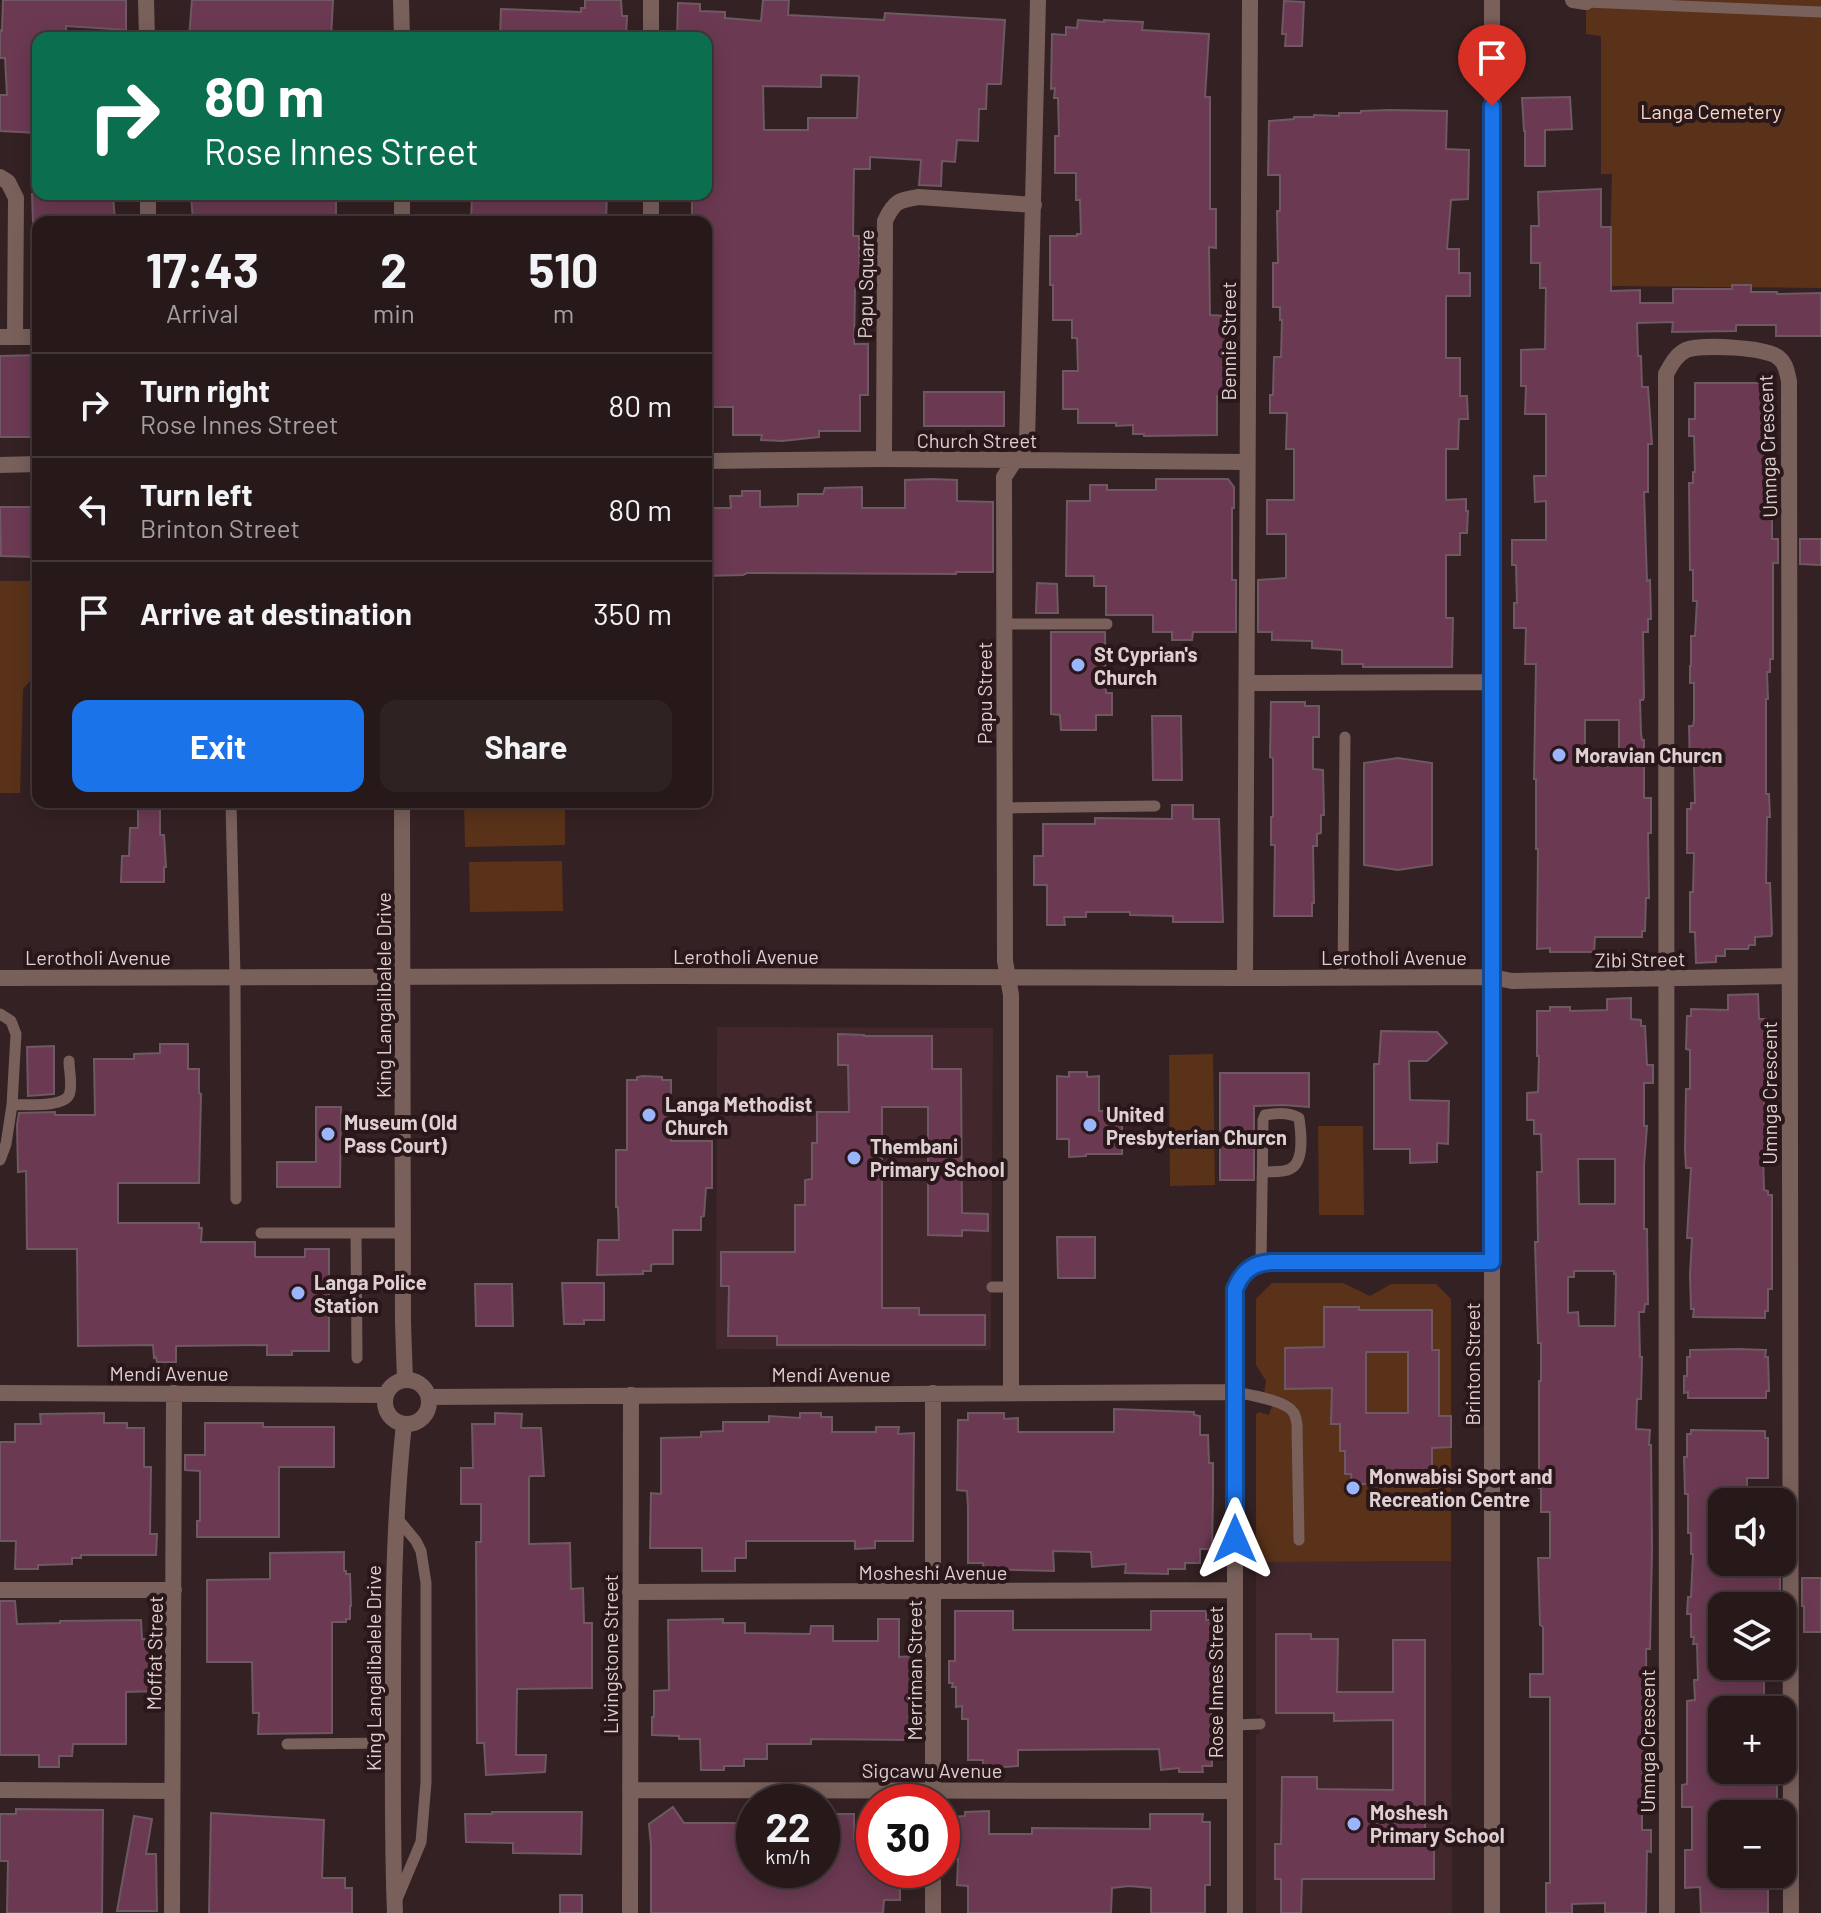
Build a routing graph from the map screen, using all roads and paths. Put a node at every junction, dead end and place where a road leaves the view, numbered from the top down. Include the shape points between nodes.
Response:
1 (146, 0) edge
2 (401, 0) edge
3 (651, 0) edge
4 (1038, 0) edge
5 (1250, 0) edge
6 (1492, 0) edge
7 (1579, 1) edge
8 (1821, 12) edge
9 (147, 32) edge
10 (402, 32) edge
11 (651, 32) edge
12 (0, 177) edge
13 (1034, 205) junction
14 (8, 337) edge
15 (32, 337) edge
16 (884, 459) junction
17 (1015, 460) junction
18 (712, 461) edge
19 (1247, 462) junction
20 (32, 464) edge
21 (0, 465) edge
22 (1004, 624) junction
23 (1107, 624) dead end
24 (1492, 682) junction
25 (1247, 683) junction
26 (1345, 737) dead end
27 (1155, 806) dead end
28 (231, 808) edge
29 (402, 808) edge
30 (1005, 808) junction
31 (1789, 976) junction
32 (235, 977) junction
33 (402, 977) junction
34 (1492, 977) junction
35 (0, 978) edge
36 (1008, 978) junction
37 (1245, 978) junction
38 (1343, 978) junction
39 (1666, 979) junction
40 (0, 1014) edge
41 (69, 1061) dead end
42 (12, 1105) junction
43 (3, 1144) edge
44 (0, 1160) edge
45 (1263, 1172) junction
46 (236, 1199) dead end
47 (261, 1233) dead end
48 (356, 1233) junction
49 (403, 1233) junction
50 (1492, 1262) junction
51 (1261, 1263) junction
52 (992, 1287) dead end
53 (1011, 1287) junction
54 (357, 1358) dead end
55 (405, 1380) junction
56 (1235, 1392) junction
57 (0, 1393) edge
58 (174, 1393) junction
59 (933, 1393) junction
60 (1011, 1393) junction
61 (386, 1395) junction
62 (631, 1395) junction
63 (429, 1397) junction
64 (404, 1424) junction
65 (396, 1517) junction
66 (1299, 1540) dead end
67 (0, 1590) edge
68 (174, 1590) junction
69 (1235, 1590) junction
70 (630, 1592) junction
71 (934, 1592) junction
72 (1260, 1724) dead end
73 (1235, 1725) junction
74 (393, 1743) junction
75 (287, 1744) dead end
76 (933, 1784) edge
77 (0, 1790) edge
78 (630, 1790) junction
79 (172, 1791) junction
80 (1235, 1791) junction
81 (856, 1794) edge
82 (960, 1796) edge
83 (933, 1888) edge
84 (395, 1909) edge
85 (172, 1913) edge
86 (630, 1913) edge
87 (933, 1913) edge
88 (1235, 1913) edge
89 (1492, 1913) edge
90 (1667, 1913) edge
91 (1791, 1913) edge

1 - 9 street
2 - 10 street
3 - 11 street
4 - 13 street, Papu Street
5 - 19 street, Bennie Street
6 - 24 street, Brinton Street
7 - 8 lane
12 - 14 street via 16,198
13 - 16 street, Papu Square via 919,197 891,208 885,221
13 - 17 street, Papu Street via 1027,442
14 - 15 street
16 - 17 street, Church Street
16 - 18 street, Church Street
17 - 19 street, Church Street
17 - 22 street, Papu Street via 1004,477
19 - 25 street, Bennie Street
20 - 21 street
22 - 23 lane
22 - 30 street, Papu Street
24 - 25 street
24 - 34 street, Brinton Street
25 - 37 street, Bennie Street
26 - 38 lane
27 - 30 lane
28 - 32 lane
29 - 33 street, King Langalibalele Drive
30 - 36 street, Papu Street
31 - 39 street, Zibi Street
31 - 39 street, Umnga Crescent via 1789,381 1777,355 1708,348 1686,350 1666,374
31 - 91 street, Umnga Crescent
32 - 33 street, Lerotholi Avenue
32 - 35 street, Lerotholi Avenue
32 - 46 lane
33 - 36 street, Lerotholi Avenue
33 - 49 street, King Langalibalele Drive
34 - 38 street, Lerotholi Avenue
34 - 39 street, Zibi Street
34 - 50 street, Brinton Street
36 - 37 street, Lerotholi Avenue
36 - 53 street, Papu Street
37 - 38 street, Lerotholi Avenue
39 - 90 street, Umnga Crescent
40 - 42 lane via 11,1021 16,1034
41 - 42 lane via 66,1099
42 - 43 lane
43 - 44 lane
45 - 45 lane via 1265,1115 1293,1114 1300,1127 1295,1165 1288,1171
45 - 51 lane
47 - 48 lane
48 - 49 lane
48 - 54 lane
49 - 55 street, King Langalibalele Drive
50 - 51 street
50 - 89 street, Brinton Street
51 - 56 street, Rose Innes Street via 1245,1271 1235,1289
52 - 53 lane
53 - 60 street, Papu Street
55 - 61 street
55 - 63 street via 417,1382
56 - 60 street, Mendi Avenue
56 - 66 lane via 1279,1403 1295,1413
56 - 69 street, Rose Innes Street
57 - 58 street, Mendi Avenue
58 - 61 street, Mendi Avenue
58 - 68 street, Moffat Street
59 - 60 street, Mendi Avenue
59 - 62 street, Mendi Avenue
59 - 71 street, Merriman Street
61 - 64 street via 389,1414
62 - 63 street, Mendi Avenue
62 - 70 street, Livingstone Street
63 - 64 street via 423,1416
64 - 65 street, King Langalibalele Drive
65 - 74 street, King Langalibalele Drive
65 - 84 lane via 421,1551 426,1583 426,1782 421,1842
67 - 68 street
68 - 79 street, Moffat Street
69 - 71 street, Mosheshi Avenue
69 - 73 street, Rose Innes Street
70 - 71 street, Mosheshi Avenue
70 - 78 street, Livingstone Street
71 - 76 street, Merriman Street
72 - 73 lane
73 - 80 street, Rose Innes Street
74 - 75 lane
74 - 84 street, King Langalibalele Drive
77 - 79 street
78 - 81 street, Sigcawu Avenue
78 - 86 street, Livingstone Street
79 - 85 street, Moffat Street
80 - 82 street, Sigcawu Avenue
80 - 88 street, Rose Innes Street
83 - 87 street

